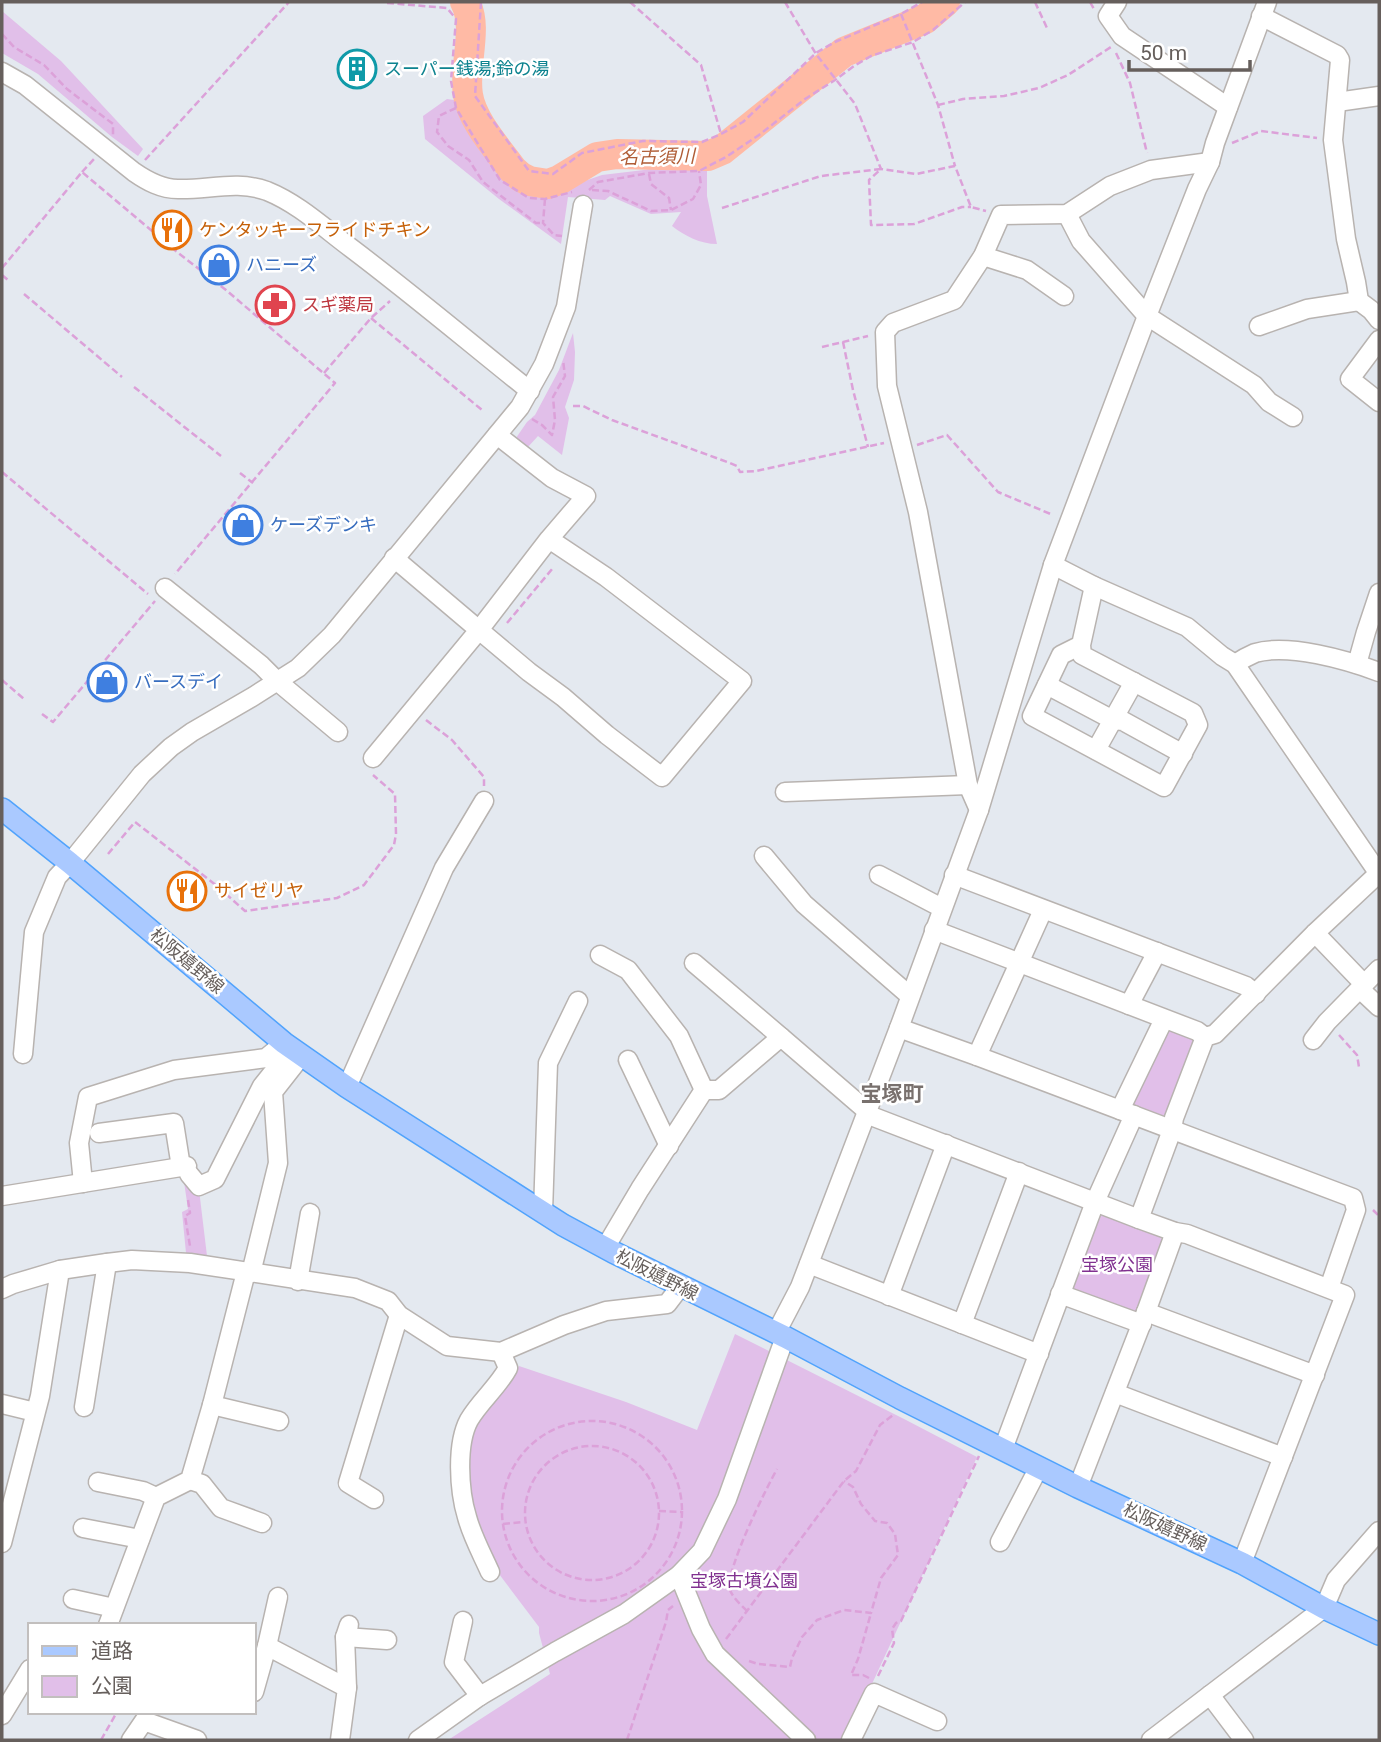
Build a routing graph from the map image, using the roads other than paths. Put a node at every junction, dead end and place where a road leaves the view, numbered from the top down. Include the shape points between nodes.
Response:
1 (1117, 2) edge
2 (1264, 9) edge
3 (2, 72) edge
4 (1379, 96) edge
5 (1337, 102) junction
6 (1228, 107) junction
7 (1210, 162) junction
8 (586, 198) road end
9 (1067, 214) junction
10 (983, 256) junction
11 (1064, 296) dead end
12 (1359, 301) junction
13 (1147, 316) junction
14 (1379, 320) edge
15 (1259, 326) dead end
16 (1379, 340) edge
17 (530, 391) junction
18 (1379, 401) edge
19 (1293, 417) dead end
20 (497, 435) junction
21 (549, 539) junction
22 (394, 558) junction
23 (1054, 565) junction
24 (1094, 586) junction
25 (1379, 593) edge
26 (160, 594) road end
27 (480, 630) junction
28 (1081, 646) junction
29 (1235, 664) junction
30 (1357, 664) junction
31 (1379, 672) edge
32 (277, 681) junction
33 (1134, 682) junction
34 (1047, 685) junction
35 (1113, 720) junction
36 (338, 732) dead end
37 (1096, 750) junction
38 (1183, 754) junction
39 (371, 765) road end
40 (968, 785) junction
41 (785, 792) dead end
42 (484, 801) road end
43 (2, 809) edge
44 (979, 810) junction
45 (1373, 851) edge
46 (764, 856) dead end
47 (70, 863) junction
48 (1379, 873) edge
49 (878, 875) dead end
50 (954, 875) junction
51 (942, 908) junction
52 (1043, 910) junction
53 (934, 930) junction
54 (1315, 933) junction
55 (1157, 953) junction
56 (600, 955) dead end
57 (1019, 961) junction
58 (694, 963) dead end
59 (1379, 969) edge
60 (1364, 984) junction
61 (1256, 994) junction
62 (910, 996) junction
63 (578, 1001) dead end
64 (1129, 1005) junction
65 (1379, 1007) edge
66 (1164, 1019) junction
67 (899, 1028) junction
68 (781, 1037) junction
69 (1205, 1037) junction
70 (1313, 1040) dead end
71 (293, 1049) junction
72 (23, 1054) dead end
73 (977, 1056) junction
74 (628, 1060) dead end
75 (347, 1087) junction
76 (704, 1090) junction
77 (867, 1112) junction
78 (1127, 1112) junction
79 (1172, 1130) junction
80 (99, 1133) dead end
81 (946, 1144) junction
82 (669, 1146) junction
83 (186, 1169) junction
84 (1019, 1172) junction
85 (83, 1183) junction
86 (2, 1196) edge
87 (1095, 1202) junction
88 (542, 1212) junction
89 (310, 1213) dead end
90 (1139, 1219) junction
91 (1175, 1233) junction
92 (605, 1248) junction
93 (107, 1263) junction
94 (809, 1264) junction
95 (60, 1270) junction
96 (248, 1272) junction
97 (298, 1281) junction
98 (680, 1287) junction
99 (1329, 1288) junction
100 (2, 1289) edge
101 (1060, 1293) junction
102 (889, 1296) junction
103 (399, 1315) junction
104 (1144, 1318) junction
105 (962, 1324) junction
106 (780, 1335) junction
107 (501, 1352) junction
108 (1039, 1354) junction
109 (1315, 1375) junction
110 (1115, 1393) junction
111 (2, 1404) edge
112 (212, 1405) junction
113 (84, 1407) dead end
114 (35, 1412) junction
115 (279, 1421) dead end
116 (993, 1444) junction
117 (1283, 1457) junction
118 (1039, 1467) junction
119 (190, 1480) junction
120 (98, 1482) dead end
121 (1078, 1487) junction
122 (156, 1497) junction
123 (374, 1499) dead end
124 (262, 1523) dead end
125 (83, 1528) dead end
126 (1379, 1531) edge
127 (140, 1539) junction
128 (1000, 1542) dead end
129 (2, 1543) edge
130 (1242, 1563) junction
131 (490, 1572) dead end
132 (679, 1575) junction
133 (278, 1597) dead end
134 (73, 1599) dead end
135 (1324, 1608) junction
136 (111, 1616) edge
137 (463, 1621) dead end
138 (1379, 1634) edge
139 (387, 1640) dead end
140 (267, 1646) junction
141 (28, 1671) edge
142 (256, 1685) edge
143 (347, 1688) junction
144 (1210, 1695) junction
145 (7, 1696) edge
146 (480, 1696) junction
147 (2, 1715) edge
148 (937, 1721) dead end
149 (131, 1740) edge
150 (197, 1740) edge
151 (340, 1740) edge
152 (418, 1740) edge
153 (806, 1740) edge
154 (851, 1740) edge
155 (1151, 1740) edge
156 (1244, 1740) edge

1 - 6 street via 1108,16 1122,36
2 - 5 street via 1337,55
2 - 6 street
3 - 17 street via 148,182 176,189 235,185 265,190 303,210
4 - 5 street
5 - 12 street via 1333,140
6 - 7 street
7 - 9 street via 1151,170 1110,186
7 - 13 street
8 - 17 street via 566,307
9 - 10 street via 1000,215
9 - 13 street via 1081,241
10 - 11 street via 1027,270
10 - 40 street via 954,300 893,323 885,332 887,386 918,512
12 - 14 street
12 - 15 street via 1307,309
13 - 19 street via 1254,385 1269,402
13 - 23 street
16 - 18 street via 1350,379
17 - 20 street
20 - 21 street via 552,478 586,496
20 - 22 street
21 - 27 street
21 - 27 street via 742,681 662,777
22 - 27 street
22 - 32 street via 332,635 298,668
23 - 24 street
23 - 44 street
24 - 28 street
24 - 29 street via 1187,627
25 - 30 street
26 - 32 street
27 - 39 street
28 - 33 street via 1082,655
28 - 34 street via 1061,654
29 - 30 street via 1266,651
29 - 45 street
30 - 31 street
32 - 36 street
32 - 47 street via 171,747 142,774
33 - 35 street
33 - 38 street via 1193,713 1198,725
34 - 35 street
34 - 37 street via 1032,716
35 - 37 street
35 - 38 street via 1124,721
37 - 38 street via 1164,788
40 - 41 street
40 - 44 street
42 - 75 street via 444,868
43 - 47 main road, 松阪嬉野線
44 - 50 street
45 - 48 street
46 - 62 street via 804,904
47 - 71 main road, 松阪嬉野線
47 - 72 street via 57,877 34,932
48 - 54 street
49 - 51 street
50 - 51 street
50 - 52 street
51 - 53 street
52 - 55 street
52 - 57 street
53 - 57 street
53 - 62 street
54 - 60 street
54 - 61 street
55 - 61 street via 1246,986
55 - 64 street
56 - 76 street via 628,970 679,1036
57 - 64 street
57 - 73 street
58 - 68 street
59 - 60 street
60 - 65 street via 1363,992
60 - 70 street
61 - 69 street via 1215,1034
62 - 67 street
63 - 88 street via 548,1063
64 - 66 street
66 - 69 street
66 - 78 street
67 - 73 street
67 - 77 street
68 - 76 street via 719,1090
68 - 77 street
69 - 79 street
71 - 75 main road, 松阪嬉野線
71 - 83 street via 262,1086 215,1179 199,1186
71 - 85 street via 266,1058 174,1070 88,1097 79,1143
71 - 96 street via 273,1092 278,1163
73 - 78 street
74 - 82 street
75 - 88 main road, 松阪嬉野線
76 - 82 street
77 - 81 street
77 - 94 street
78 - 79 street
78 - 87 street
79 - 90 street
79 - 99 street via 1353,1198 1356,1210
80 - 83 street via 174,1123
81 - 84 street
81 - 102 street
82 - 92 street
83 - 85 street
84 - 87 street
84 - 105 street
85 - 86 street
87 - 90 street
87 - 101 street
88 - 92 main road, 松阪嬉野線
89 - 97 street
90 - 91 street
91 - 99 street
91 - 104 street
92 - 98 main road, 松阪嬉野線
93 - 95 street
93 - 96 street via 190,1263
93 - 113 street
94 - 102 street
94 - 106 street
95 - 100 street
95 - 114 street
96 - 97 street
96 - 112 street
97 - 103 street via 355,1288 388,1301
98 - 106 main road, 松阪嬉野線
98 - 107 street via 667,1304 607,1311
99 - 109 street via 1345,1295
101 - 104 street
101 - 108 street
102 - 105 street
103 - 107 street via 447,1346
103 - 123 street via 348,1483
104 - 109 street
104 - 110 street
105 - 108 street
106 - 116 main road, 松阪嬉野線
106 - 132 street via 727,1499 702,1551
107 - 131 street via 508,1367 477,1407 461,1447 467,1517
108 - 116 street
109 - 117 street
110 - 117 street
110 - 121 street
111 - 114 street
112 - 115 street
112 - 119 street
114 - 129 street
116 - 118 main road, 松阪嬉野線
117 - 130 street
118 - 121 main road, 松阪嬉野線
118 - 128 street
119 - 122 street
119 - 124 street via 202,1484 221,1508
120 - 122 street
121 - 130 main road, 松阪嬉野線
122 - 127 street
125 - 127 street
126 - 135 street via 1336,1580
127 - 136 street
130 - 135 main road, 松阪嬉野線
132 - 146 street via 624,1614
132 - 153 street via 715,1654
133 - 140 street
134 - 136 street
135 - 138 main road, 松阪嬉野線
135 - 144 street
137 - 146 street via 454,1662
139 - 143 street via 347,1631
140 - 142 street
140 - 143 street
141 - 145 street
143 - 151 street
144 - 155 street
144 - 156 street
145 - 147 street
146 - 152 street
148 - 154 street via 874,1693
149 - 150 street via 144,1721

